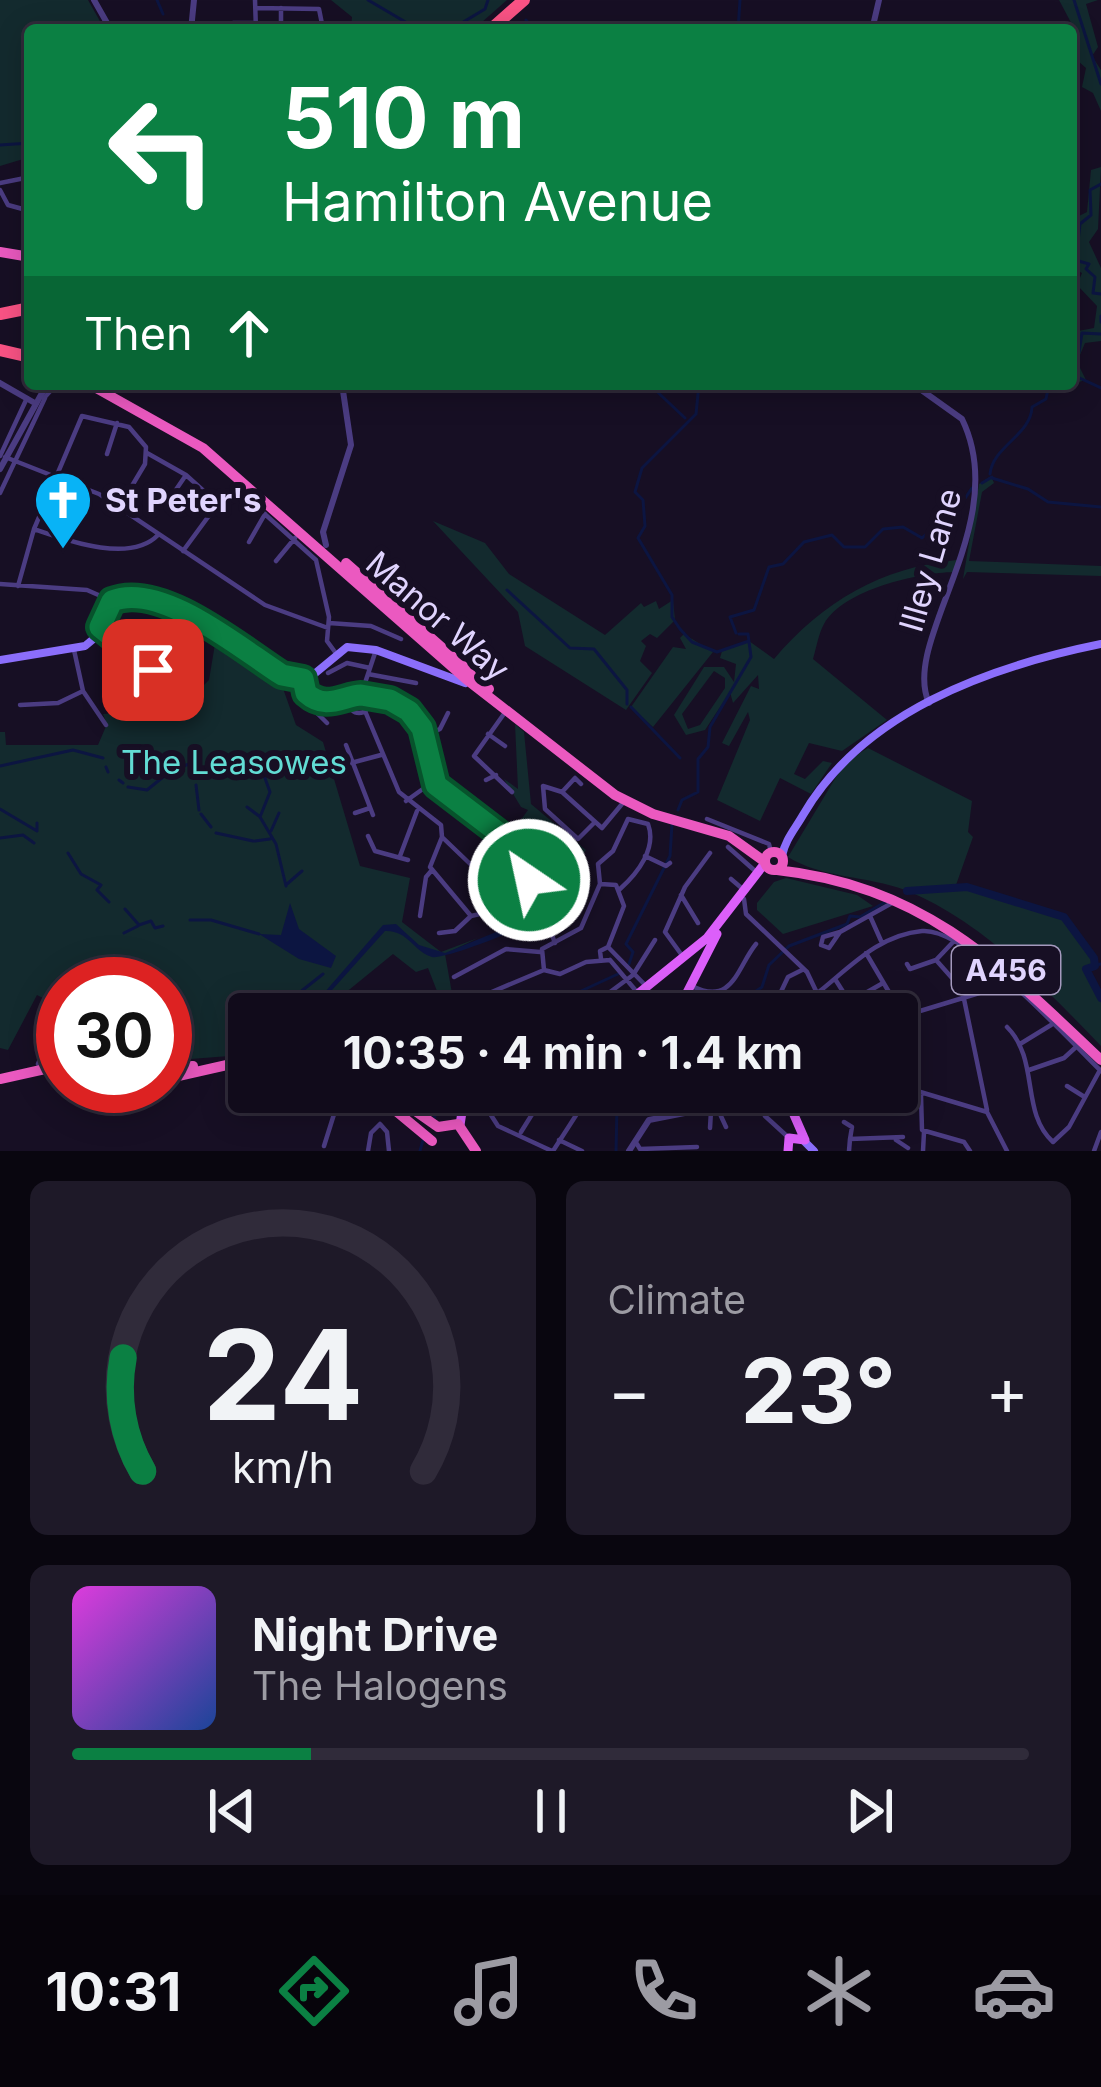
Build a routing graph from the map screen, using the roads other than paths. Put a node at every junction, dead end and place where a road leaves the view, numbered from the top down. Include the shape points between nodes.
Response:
1 (514, 0) edge
2 (524, 0) edge
3 (255, 4) edge
4 (272, 4) edge
5 (304, 4) edge
6 (281, 8) junction
7 (233, 23) dead end
8 (239, 24) edge
9 (281, 24) edge
10 (323, 24) edge
11 (488, 24) edge
12 (497, 24) edge
13 (0, 186) edge
14 (24, 210) edge
15 (0, 383) edge
16 (45, 390) edge
17 (100, 390) edge
18 (112, 390) edge
19 (343, 390) edge
20 (921, 390) edge
21 (36, 398) junction
22 (117, 423) junction
23 (147, 453) junction
24 (107, 454) dead end
25 (6, 458) edge
26 (0, 469) edge
27 (186, 475) junction
28 (55, 477) junction
29 (0, 493) edge
30 (173, 495) dead end
31 (217, 503) junction
32 (120, 506) junction
33 (265, 514) junction
34 (34, 529) junction
35 (158, 535) junction
36 (295, 538) junction
37 (321, 538) junction
38 (246, 539) dead end
39 (182, 553) junction
40 (276, 561) dead end
41 (0, 584) edge
42 (18, 586) junction
43 (112, 601) junction
44 (329, 626) junction
45 (100, 627) junction
46 (397, 638) dead end
47 (1101, 644) edge
48 (74, 650) junction
49 (188, 650) dead end
50 (376, 650) junction
51 (335, 652) junction
52 (440, 653) junction
53 (0, 660) edge
54 (429, 666) junction
55 (153, 670) junction
56 (369, 671) junction
57 (332, 672) dead end
58 (303, 679) junction
59 (412, 683) dead end
60 (130, 688) dead end
61 (83, 691) junction
62 (361, 695) junction
63 (487, 696) junction
64 (369, 700) junction
65 (317, 701) junction
66 (347, 703) junction
67 (929, 703) junction
68 (20, 705) dead end
69 (365, 711) junction
70 (506, 711) junction
71 (448, 713) dead end
72 (327, 723) dead end
73 (106, 725) dead end
74 (488, 734) junction
75 (424, 737) junction
76 (346, 745) dead end
77 (501, 746) dead end
78 (383, 754) junction
79 (351, 763) junction
80 (566, 770) dead end
81 (496, 775) junction
82 (575, 778) junction
83 (434, 782) junction
84 (488, 783) dead end
85 (581, 784) dead end
86 (512, 792) dead end
87 (562, 792) junction
88 (406, 801) junction
89 (616, 801) junction
90 (417, 811) junction
91 (631, 812) junction
92 (355, 813) dead end
93 (707, 819) dead end
94 (595, 822) junction
95 (368, 836) dead end
96 (442, 837) junction
97 (750, 841) junction
98 (728, 848) dead end
99 (498, 850) dead end
100 (710, 854) dead end
101 (645, 856) junction
102 (772, 860) junction
103 (666, 865) dead end
104 (478, 867) junction
105 (433, 870) junction
106 (734, 879) dead end
107 (490, 883) dead end
108 (600, 884) junction
109 (620, 889) junction
110 (681, 895) junction
111 (744, 895) junction
112 (892, 903) dead end
113 (423, 912) dead end
114 (471, 916) junction
115 (870, 916) junction
116 (698, 922) dead end
117 (561, 923) dead end
118 (840, 932) dead end
119 (437, 934) dead end
120 (655, 940) dead end
121 (954, 941) junction
122 (554, 943) junction
123 (883, 943) junction
124 (756, 944) dead end
125 (540, 952) junction
126 (866, 953) junction
127 (610, 954) junction
128 (686, 957) junction
129 (601, 959) junction
130 (936, 961) junction
131 (703, 964) junction
132 (803, 969) junction
133 (910, 969) dead end
134 (544, 970) junction
135 (454, 977) dead end
136 (631, 977) junction
137 (949, 977) dead end
138 (836, 979) junction
139 (884, 983) junction
140 (1010, 984) junction
141 (651, 986) junction
142 (692, 986) junction
143 (820, 991) joint
144 (489, 993) edge
145 (609, 993) edge
146 (633, 993) edge
147 (645, 993) edge
148 (688, 993) edge
149 (780, 993) edge
150 (843, 993) edge
151 (866, 993) edge
152 (889, 993) edge
153 (964, 999) junction
154 (918, 1017) edge
155 (1052, 1025) junction
156 (1007, 1027) dead end
157 (1021, 1044) junction
158 (1076, 1047) junction
159 (1101, 1056) edge
160 (228, 1061) edge
161 (36, 1065) edge
162 (192, 1066) edge
163 (36, 1067) edge
164 (1029, 1070) junction
165 (1100, 1071) edge
166 (0, 1076) edge
167 (1071, 1087) dead end
168 (918, 1093) edge
169 (921, 1094) junction
170 (1083, 1096) junction
171 (987, 1112) junction
172 (334, 1113) edge
173 (396, 1113) edge
174 (423, 1113) edge
175 (449, 1113) edge
176 (463, 1113) edge
177 (490, 1113) edge
178 (533, 1113) edge
179 (577, 1113) edge
180 (689, 1113) edge
181 (711, 1113) edge
182 (714, 1113) edge
183 (766, 1113) edge
184 (793, 1113) edge
185 (795, 1113) edge
186 (844, 1122) dead end
187 (442, 1124) junction
188 (726, 1127) dead end
189 (710, 1128) dead end
190 (463, 1129) junction
191 (521, 1132) junction
192 (925, 1132) junction
193 (1101, 1132) edge
194 (850, 1139) junction
195 (560, 1140) junction
196 (788, 1143) edge
197 (637, 1144) junction
198 (324, 1146) dead end
199 (697, 1147) dead end
200 (435, 1148) edge
201 (806, 1148) edge
202 (908, 1148) dead end
203 (368, 1151) edge
204 (388, 1151) edge
205 (464, 1151) edge
206 (476, 1151) edge
207 (552, 1151) edge
208 (582, 1151) edge
209 (628, 1151) edge
210 (849, 1151) edge
211 (923, 1151) edge
212 (970, 1151) edge
213 (1007, 1151) edge
214 (1094, 1151) edge

1 - 11 highway
2 - 12 highway
3 - 4 street
4 - 6 street
5 - 6 street
5 - 10 street via 322,12
6 - 9 street
7 - 8 street
13 - 14 street via 8,205
15 - 21 street
16 - 21 street
17 - 52 highway, Manor Way / A456 via 203,448
18 - 37 highway, Manor Way / A456 via 207,444
19 - 37 street via 351,445
20 - 67 street, Illey Lane via 962,419 979,483 959,570 920,676
21 - 25 street
22 - 23 street via 138,433
22 - 24 street
22 - 28 street via 82,416
23 - 27 street
23 - 32 street
25 - 26 street
25 - 28 street
25 - 29 street
27 - 30 street
27 - 31 street
28 - 32 street
28 - 34 street
31 - 33 street via 242,495
31 - 39 street
32 - 35 street
33 - 36 street
33 - 38 street
34 - 35 street via 103,546 146,545
34 - 42 street
35 - 39 street
36 - 40 street
36 - 44 street via 313,556
37 - 52 highway, Manor Way / A456
39 - 44 street via 266,605
41 - 42 street
42 - 43 street via 87,590
43 - 45 main road
43 - 58 main road via 157,599 282,675
44 - 46 street via 371,626
44 - 51 street
45 - 48 main road
45 - 55 street
47 - 67 main road
48 - 53 main road
48 - 61 street
49 - 55 street via 177,670
50 - 51 main road
50 - 54 main road
50 - 56 street
51 - 58 main road
52 - 54 main road
52 - 63 highway, Manor Way / A456
52 - 97 highway, Manor Way / A456 via 617,790
54 - 63 main road
55 - 60 street via 142,691
56 - 57 street via 354,663
56 - 59 street
56 - 62 street
58 - 65 street
61 - 68 street via 58,703
61 - 73 street
62 - 64 street
62 - 66 street
63 - 70 highway, Manor Way / A456
64 - 69 street
64 - 75 street via 405,707
65 - 66 street
65 - 72 street
66 - 69 street
67 - 102 main road via 849,752
69 - 78 street
70 - 74 street
70 - 89 highway, Manor Way / A456
71 - 75 street
74 - 77 street
74 - 81 street via 474,756
75 - 83 street
76 - 79 street
78 - 79 street
78 - 88 street
79 - 92 street via 371,812
80 - 82 street
81 - 84 street
81 - 86 street
82 - 85 street
82 - 87 street
83 - 88 street
83 - 114 street via 529,861 522,901
87 - 94 street
87 - 94 street via 543,787 545,808 578,839
88 - 90 street
89 - 91 highway, Manor Way / A456
89 - 94 street via 602,828
90 - 95 street via 404,858 375,851
90 - 96 street via 441,825
91 - 101 street via 652,830
91 - 102 highway, Manor Way / A456 via 719,832
91 - 108 street via 598,864
93 - 97 street
96 - 104 street
96 - 105 street
97 - 102 highway, Manor Way / A456
98 - 102 street
99 - 104 street
100 - 110 street
101 - 103 street
101 - 109 street
102 - 111 main road
102 - 111 main road
102 - 159 highway, Manor Way / A456 via 882,886 955,924 1005,961
104 - 107 street
105 - 113 street
105 - 114 street
106 - 111 street
108 - 109 street
108 - 122 street via 581,928
109 - 127 street via 624,910
110 - 116 street
110 - 128 street via 665,932
111 - 128 main road
111 - 131 main road
111 - 132 street via 746,914
112 - 115 street
114 - 119 street
115 - 118 street
115 - 123 street
117 - 122 street via 550,930
120 - 136 street
121 - 123 street via 924,931
121 - 130 street
121 - 140 street
122 - 125 street
123 - 126 street
124 - 142 street via 730,986
125 - 134 street
125 - 135 street via 506,949
126 - 138 street
126 - 139 street
127 - 129 street
127 - 129 street via 601,950
127 - 136 street
128 - 131 main road via 698,955
128 - 141 main road
129 - 134 street via 560,974
130 - 133 street
130 - 137 street
131 - 142 main road
132 - 143 street
132 - 149 street via 788,976
134 - 144 street
136 - 141 street
136 - 145 street
136 - 146 street
138 - 143 street
138 - 150 street
139 - 151 street
139 - 152 street
140 - 153 street
140 - 155 street
141 - 147 main road
142 - 148 main road
153 - 154 street
153 - 171 street
155 - 157 street
155 - 158 street
156 - 157 street
157 - 164 street
158 - 164 street
158 - 165 street
160 - 162 highway
161 - 166 highway
163 - 166 highway
164 - 170 street via 1036,1121 1051,1140 1066,1131
165 - 170 street
167 - 170 street
168 - 169 street
169 - 171 street
169 - 192 street
171 - 213 street
172 - 198 street
173 - 200 highway
174 - 187 highway
175 - 187 main road
176 - 190 main road
177 - 191 street via 498,1126
178 - 191 street
179 - 195 street
180 - 197 street via 646,1122
181 - 189 street
182 - 188 street
183 - 196 street
184 - 196 main road
185 - 201 main road
186 - 194 street via 852,1126
187 - 190 highway
187 - 200 highway
190 - 205 highway
190 - 206 highway
191 - 207 street
192 - 211 street
192 - 212 street
193 - 214 street
194 - 202 street via 900,1138
194 - 210 street
195 - 207 street
195 - 208 street
196 - 201 main road
197 - 199 street
197 - 209 street
203 - 204 street via 378,1124 386,1127

